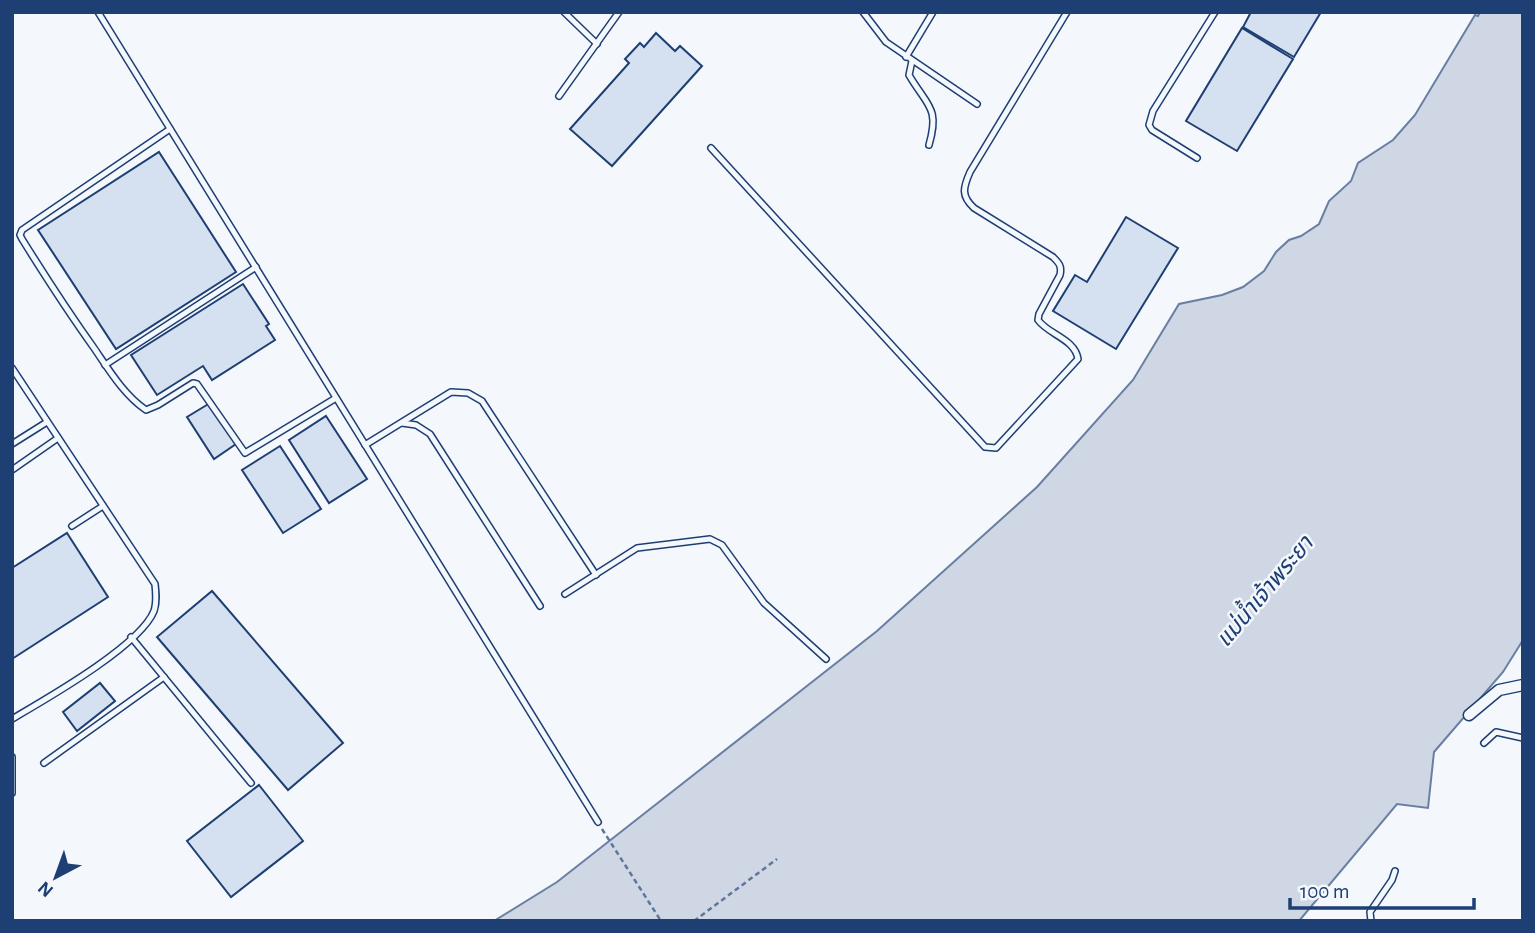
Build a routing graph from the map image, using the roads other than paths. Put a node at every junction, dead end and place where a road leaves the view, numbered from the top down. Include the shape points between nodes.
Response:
1 (98, 12) edge
2 (564, 12) edge
3 (619, 12) edge
4 (863, 12) edge
5 (933, 12) edge
6 (1067, 12) edge
7 (1214, 12) edge
8 (597, 44) junction
9 (906, 57) junction
10 (912, 61) junction
11 (559, 96) dead end
12 (977, 104) dead end
13 (170, 129) junction
14 (929, 145) dead end
15 (711, 148) dead end
16 (1197, 158) dead end
17 (256, 268) junction
18 (105, 365) junction
19 (12, 368) edge
20 (336, 398) junction
21 (47, 422) junction
22 (400, 423) junction
23 (58, 439) junction
24 (12, 444) edge
25 (365, 445) junction
26 (12, 470) edge
27 (103, 506) junction
28 (72, 526) dead end
29 (596, 575) junction
30 (565, 594) dead end
31 (540, 606) dead end
32 (131, 637) junction
33 (826, 659) dead end
34 (164, 677) junction
35 (1523, 685) edge
36 (1469, 715) dead end
37 (12, 719) edge
38 (1523, 738) edge
39 (1484, 743) dead end
40 (12, 757) edge
41 (44, 763) dead end
42 (251, 783) dead end
43 (12, 793) edge
44 (598, 822) road end
45 (1395, 871) dead end
46 (1371, 921) edge

1 - 13 lane
2 - 8 lane
3 - 8 lane
4 - 9 lane via 880,35
5 - 9 lane
6 - 15 lane via 963,188 974,208 1059,263 1060,275 1038,320 1072,346 1078,359 996,448 985,447
7 - 16 lane via 1150,120 1152,130
8 - 11 lane
9 - 10 lane
10 - 12 lane
10 - 14 lane via 909,75 933,112
13 - 17 lane
13 - 18 lane via 20,235
17 - 18 lane
17 - 20 lane
18 - 20 lane via 128,396 146,410 197,384 245,453
19 - 21 lane
20 - 25 lane
21 - 23 lane
21 - 24 lane
22 - 25 lane
22 - 29 lane via 451,391 482,401
22 - 31 lane via 416,425 430,434
23 - 26 lane
23 - 27 lane
25 - 44 lane
27 - 28 lane
27 - 32 lane via 155,584 153,612
29 - 30 lane
29 - 33 lane via 637,548 710,539 722,545 764,603
32 - 34 lane
32 - 37 lane via 103,662
34 - 41 lane
34 - 42 lane
35 - 36 street via 1499,690
38 - 39 lane via 1496,732
40 - 43 lane
45 - 46 lane via 1370,912

